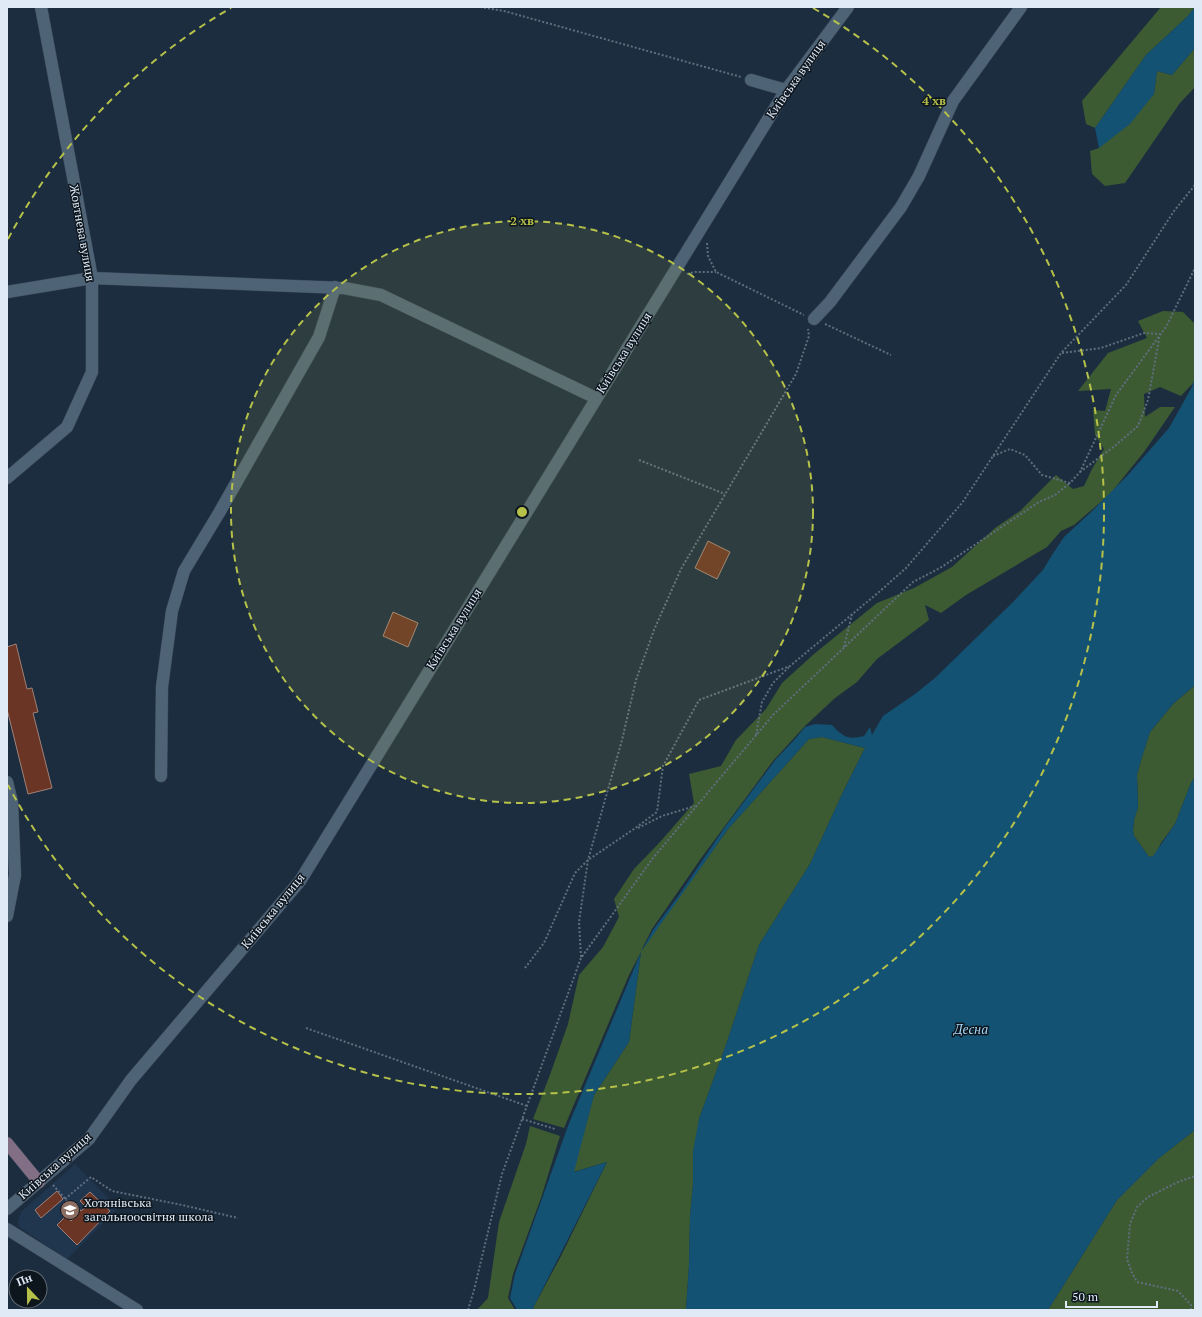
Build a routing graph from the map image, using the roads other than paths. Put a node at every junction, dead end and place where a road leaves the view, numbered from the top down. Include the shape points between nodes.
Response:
1 (41, 7) edge
2 (848, 7) edge
3 (1021, 7) edge
4 (752, 80) road end
5 (786, 90) junction
6 (92, 278) junction
7 (335, 287) junction
8 (7, 292) edge
9 (808, 321) road end
10 (596, 398) junction
11 (7, 478) edge
12 (161, 776) dead end
13 (7, 782) edge
14 (7, 916) edge
15 (7, 1143) edge
16 (43, 1179) junction
17 (7, 1209) edge
18 (7, 1229) edge
19 (137, 1310) edge

1 - 6 street, Жовтнева вулиця
2 - 5 street, Київська вулиця
3 - 9 street via 953,101 919,176 900,206 830,302
4 - 5 street
5 - 10 street, Київська вулиця
6 - 7 street
6 - 8 street
6 - 11 street, Жовтнева вулиця via 92,372 67,427
7 - 10 street via 381,295
7 - 12 street via 319,337 184,571 172,611 162,687
10 - 16 street, Київська вулиця via 300,881 132,1080 89,1138
13 - 14 street via 12,802 15,875
15 - 16 street
16 - 17 street, Київська вулиця
18 - 19 street

